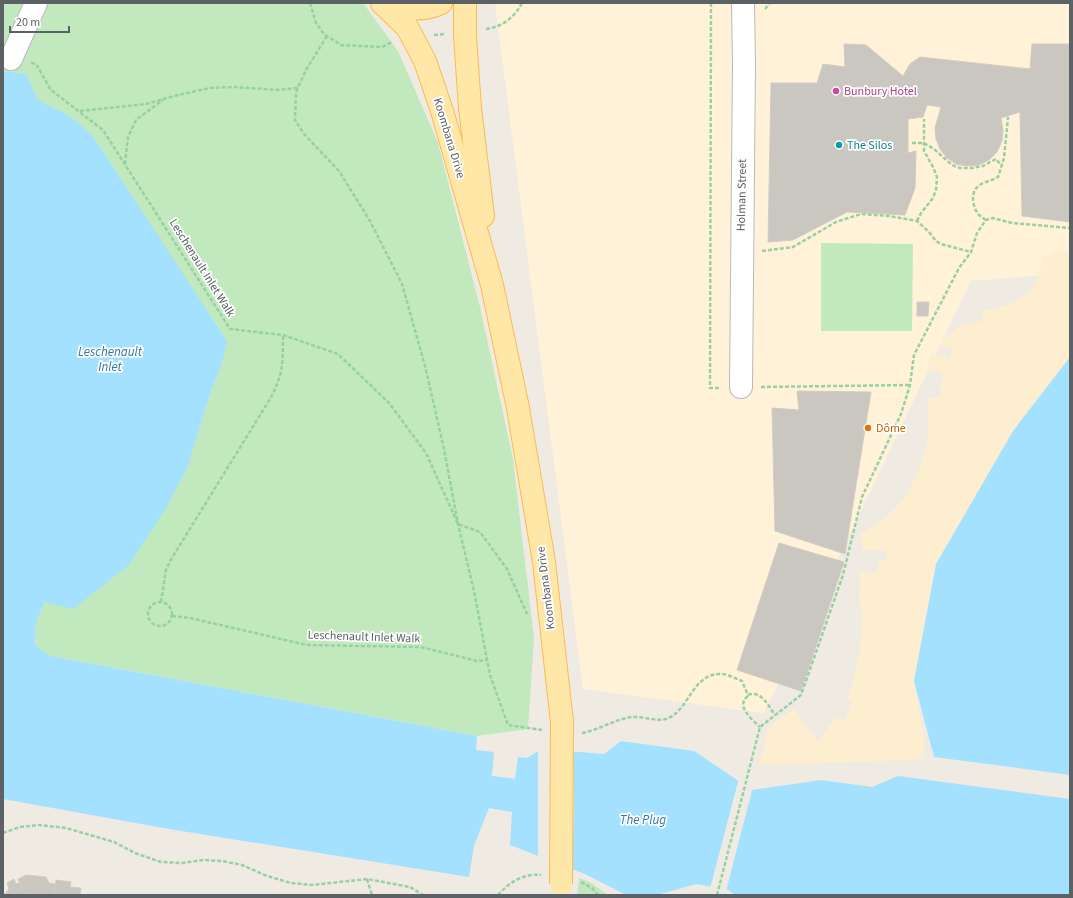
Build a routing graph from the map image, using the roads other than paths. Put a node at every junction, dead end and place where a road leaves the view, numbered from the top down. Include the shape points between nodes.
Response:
1 (36, 3) edge
2 (383, 3) edge
3 (441, 3) edge
4 (466, 3) edge
5 (743, 3) edge
6 (11, 59) road end
7 (492, 285) junction
8 (741, 387) road end
9 (561, 890) edge

1 - 6 street
2 - 3 main road via 409,9 434,7
2 - 7 main road, Koombana Drive via 407,27 425,60
4 - 7 main road, Koombana Drive via 465,36 470,108
5 - 8 street, Holman Street
7 - 9 main road, Koombana Drive, bridge via 518,408 544,562 561,729

